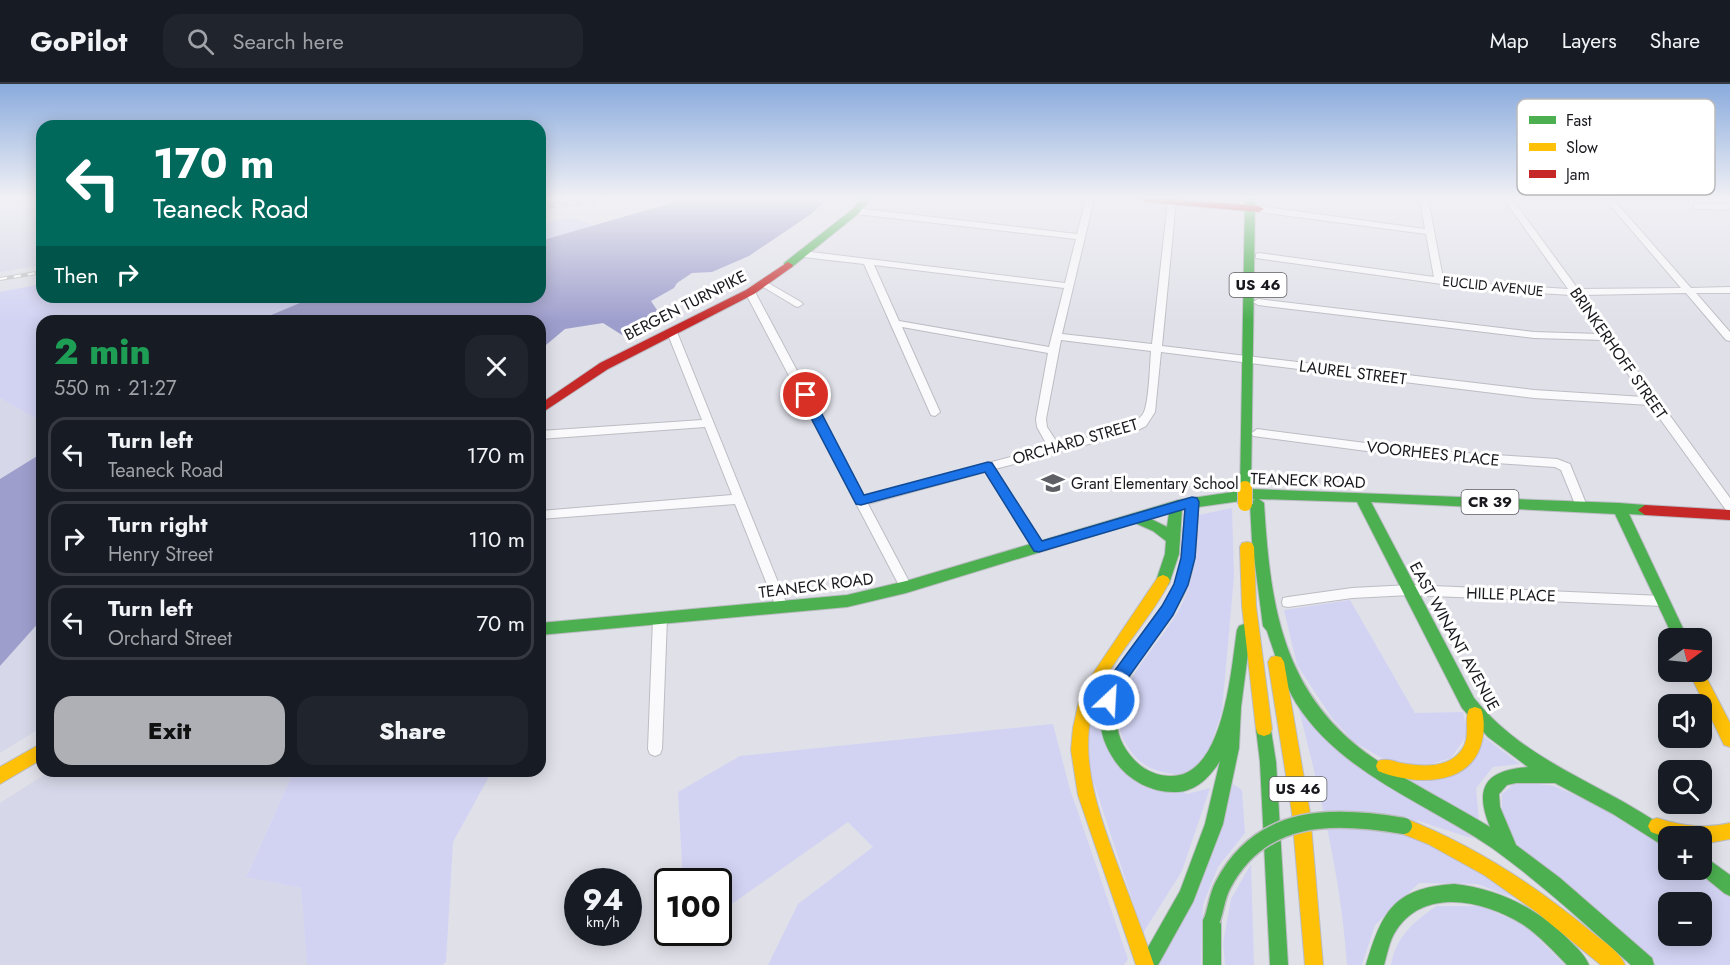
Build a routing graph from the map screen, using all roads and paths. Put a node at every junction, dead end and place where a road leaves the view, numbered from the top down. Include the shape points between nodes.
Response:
1 (820, 240) edge
2 (1080, 240) edge
3 (1168, 240) edge
4 (1254, 240) edge
5 (1258, 240) edge
6 (1432, 240) edge
7 (1538, 240) edge
8 (1645, 240) edge
9 (803, 254) junction
10 (1259, 255) junction
11 (868, 262) junction
12 (1439, 280) junction
13 (763, 283) junction
14 (1068, 286) junction
15 (1689, 290) junction
16 (1730, 290) edge
17 (750, 292) junction
18 (1576, 292) junction
19 (1258, 302) junction
20 (798, 304) dead end
21 (895, 323) junction
22 (672, 332) junction
23 (1056, 336) junction
24 (1607, 337) junction
25 (1730, 338) edge
26 (1157, 348) junction
27 (1053, 351) junction
28 (1252, 360) junction
29 (1650, 401) junction
30 (546, 406) edge
31 (935, 412) dead end
32 (710, 423) junction
33 (546, 435) edge
34 (1251, 436) junction
35 (1055, 449) junction
36 (988, 467) junction
37 (1362, 498) junction
38 (740, 499) junction
39 (861, 501) junction
40 (1192, 502) junction
41 (1251, 503) junction
42 (1176, 506) junction
43 (1581, 506) junction
44 (1730, 507) edge
45 (1619, 508) junction
46 (546, 515) edge
47 (1730, 515) edge
48 (1136, 518) junction
49 (1173, 539) junction
50 (1039, 547) junction
51 (906, 587) junction
52 (1410, 590) junction
53 (1249, 599) junction
54 (1663, 601) junction
55 (1288, 602) dead end
56 (782, 607) junction
57 (1268, 614) junction
58 (660, 618) junction
59 (546, 628) edge
60 (1676, 628) edge
61 (1702, 682) edge
62 (1233, 707) junction
63 (1475, 714) junction
64 (1730, 740) edge
65 (655, 748) dead end
66 (36, 754) edge
67 (1363, 759) junction
68 (1555, 775) junction
69 (0, 776) edge
70 (1616, 806) junction
71 (1730, 831) edge
72 (1658, 833) edge
73 (1516, 855) junction
74 (1712, 872) edge
75 (1730, 887) edge
76 (1146, 965) edge
77 (1212, 965) edge
78 (1279, 965) edge
79 (1314, 965) edge
80 (1375, 965) edge
81 (1580, 965) edge
82 (1616, 965) edge
83 (1645, 965) edge

1 - 9 main road, BERGEN TURNPIKE
2 - 14 street
3 - 26 street, ORCHARD STREET
4 - 28 main road, US 46
5 - 10 main road, US 46
6 - 12 street
7 - 18 street, BRINKERHOFF STREET
8 - 15 street
9 - 11 street
9 - 13 main road, BERGEN TURNPIKE
10 - 12 street, EUCLID AVENUE
10 - 19 main road, US 46
11 - 14 street
11 - 21 street
12 - 18 street, EUCLID AVENUE
13 - 17 main road, BERGEN TURNPIKE
13 - 20 street
14 - 23 street
15 - 16 street, EUCLID AVENUE
15 - 18 street, EUCLID AVENUE
15 - 25 street
17 - 22 main road, BERGEN TURNPIKE
17 - 39 street
18 - 24 street, BRINKERHOFF STREET
19 - 24 street via 1534,335
19 - 28 main road, US 46
21 - 27 street
21 - 31 street
22 - 30 main road, BERGEN TURNPIKE via 604,366
22 - 32 street
23 - 26 street, LAUREL STREET
23 - 27 street
24 - 29 street, BRINKERHOFF STREET
26 - 28 street, LAUREL STREET
26 - 35 street, ORCHARD STREET via 1148,418 1135,427
27 - 35 street via 1041,418
28 - 29 street, LAUREL STREET via 1534,394
28 - 34 main road, US 46
29 - 44 street, BRINKERHOFF STREET
32 - 33 street
32 - 38 street
34 - 41 main road, US 46, bridge
34 - 43 street, VOORHEES PLACE via 1420,454 1557,462 1566,467
35 - 36 street, ORCHARD STREET
36 - 39 street, ORCHARD STREET
36 - 50 street
37 - 40 main road, TEANECK ROAD / CR 39 via 1249,494
37 - 43 main road, TEANECK ROAD / CR 39
37 - 52 main road, EAST WINANT AVENUE
38 - 46 street
38 - 56 street
39 - 51 street
40 - 42 main road, TEANECK ROAD / CR 39
40 - 62 main road via 1188,558 1181,585 1114,686 1108,708 1110,733 1120,756 1141,775 1164,784 1187,783 1199,778 1214,761
41 - 53 main road, US 46
41 - 57 main road, US 46
42 - 48 main road, TEANECK ROAD / CR 39
42 - 49 main road
43 - 45 main road, TEANECK ROAD / CR 39
45 - 47 main road, TEANECK ROAD / CR 39
45 - 54 main road
48 - 49 main road via 1158,527
48 - 50 main road, TEANECK ROAD / CR 39
49 - 76 main road via 1161,586 1101,669 1082,712 1078,736 1086,800
50 - 51 main road, TEANECK ROAD / CR 39
51 - 56 main road, TEANECK ROAD / CR 39 via 847,601
52 - 54 street, HILLE PLACE
52 - 55 street, HILLE PLACE
52 - 63 main road, EAST WINANT AVENUE
53 - 62 main road
53 - 78 main road, US 46 via 1268,762
54 - 60 main road
56 - 58 main road, TEANECK ROAD / CR 39
57 - 67 main road via 1301,696 1330,731
57 - 79 main road, US 46 via 1301,813
58 - 59 main road, TEANECK ROAD / CR 39
58 - 65 street
61 - 64 main road
62 - 76 main road via 1231,748 1212,832 1187,896
63 - 67 main road via 1475,738 1470,752 1445,771 1407,772
63 - 68 main road, EAST WINANT AVENUE via 1508,747
66 - 69 main road
67 - 73 main road
68 - 70 main road, EAST WINANT AVENUE
68 - 73 main road via 1511,773 1497,780 1489,792 1491,816
70 - 71 main road via 1676,833 1704,836
70 - 72 main road, EAST WINANT AVENUE
73 - 83 main road
74 - 75 main road
77 - 82 main road, bridge via 1212,920 1231,868 1251,846 1278,829 1311,819 1336,817 1377,820 1446,841 1503,872
80 - 81 main road via 1384,936 1401,910 1423,897 1453,891 1485,896 1518,910 1554,936

